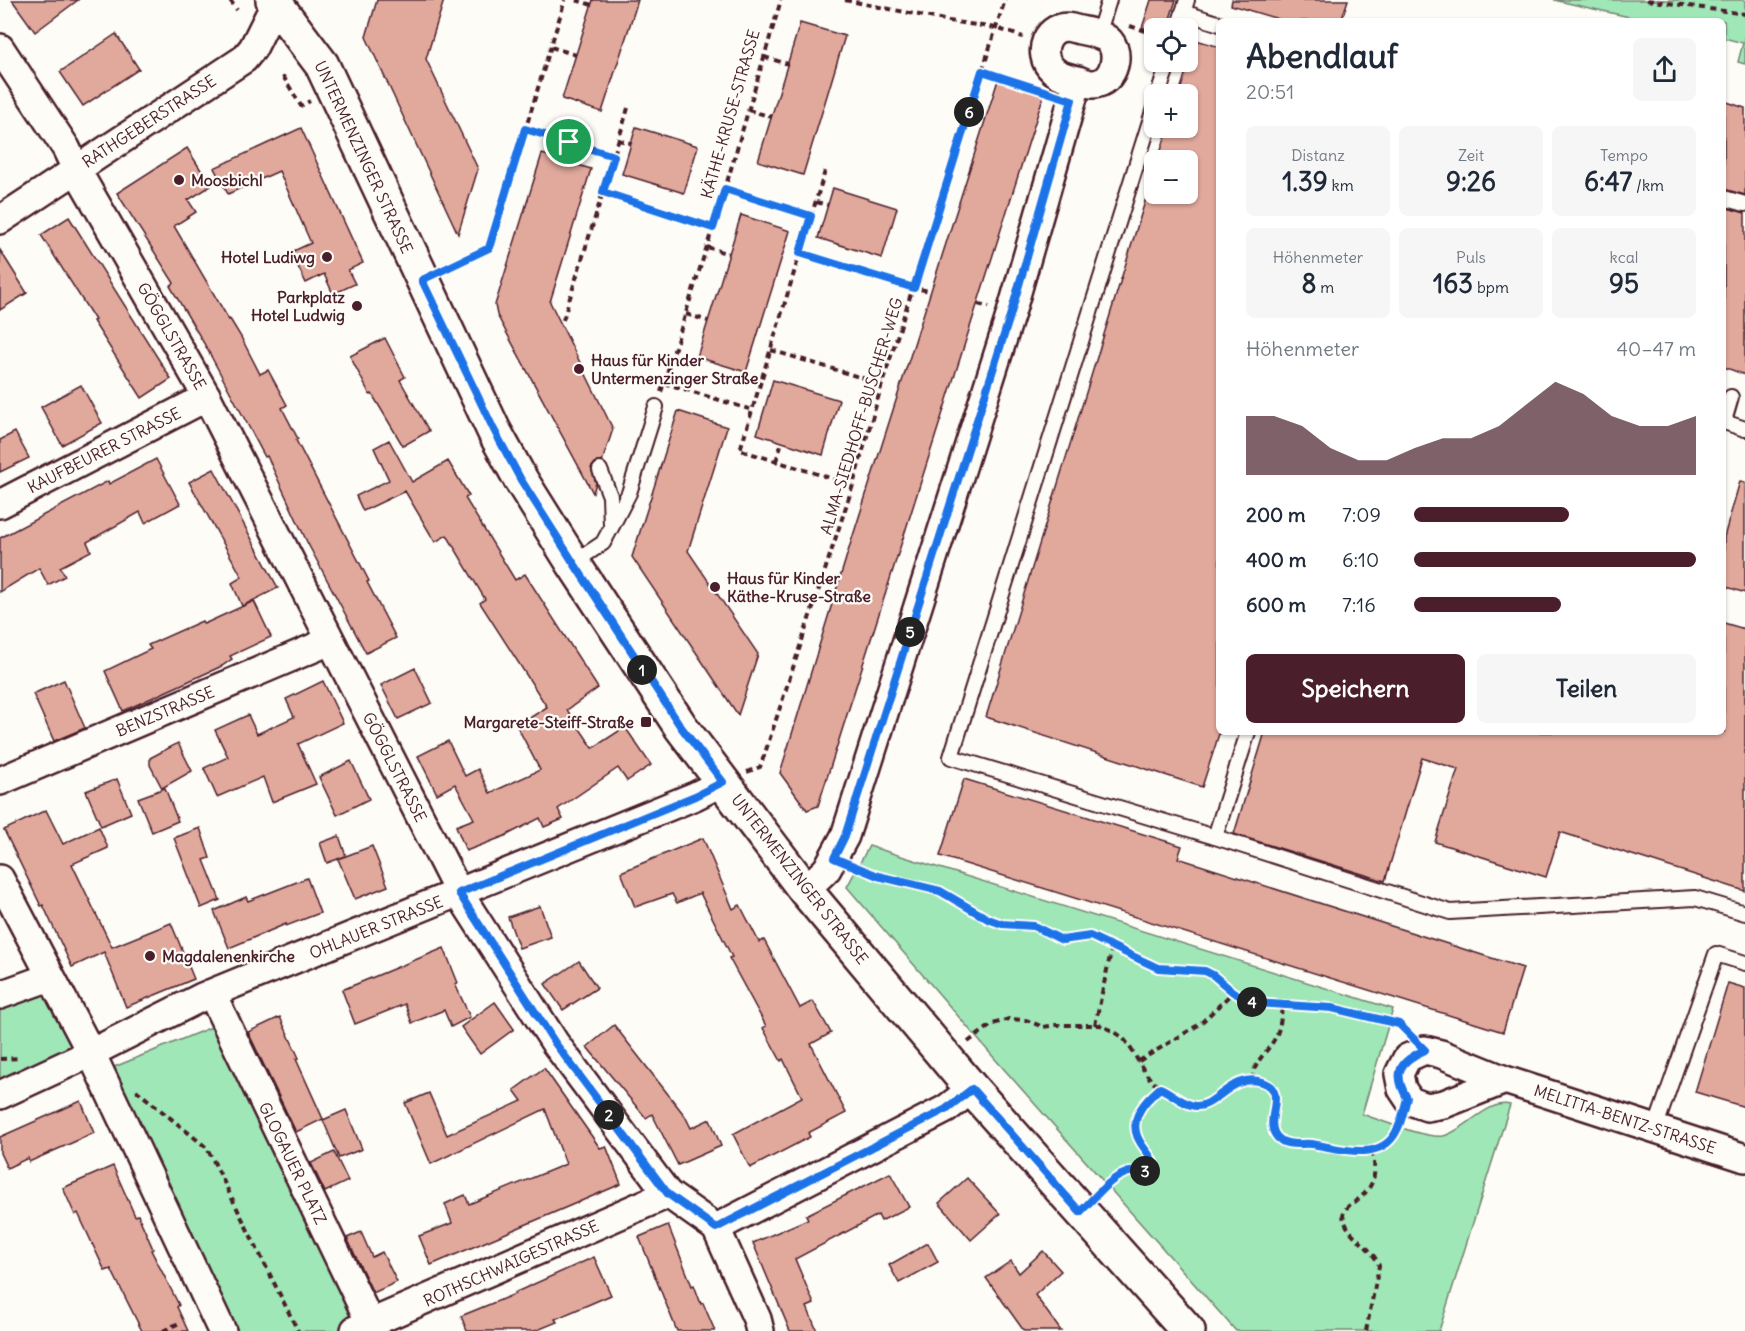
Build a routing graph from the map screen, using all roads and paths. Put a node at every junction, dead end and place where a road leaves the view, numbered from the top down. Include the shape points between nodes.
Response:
1 (230, 0) edge
2 (566, 0) edge
3 (576, 0) edge
4 (781, 0) edge
5 (845, 0) edge
6 (1005, 0) edge
7 (1110, 0) edge
8 (1647, 0) edge
9 (275, 1) edge
10 (592, 5) dead end
11 (1185, 6) edge
12 (237, 10) dead end
13 (1745, 14) edge
14 (1216, 22) edge
15 (996, 28) junction
16 (1098, 35) junction
17 (1046, 43) junction
18 (551, 47) junction
19 (0, 48) edge
20 (576, 55) dead end
21 (764, 57) junction
22 (788, 64) dead end
23 (982, 71) junction
24 (283, 76) dead end
25 (1075, 90) junction
26 (301, 106) dead end
27 (628, 108) dead end
28 (748, 110) junction
29 (772, 117) dead end
30 (525, 129) junction
31 (1145, 138) edge
32 (618, 140) junction
33 (631, 143) dead end
34 (614, 156) junction
35 (76, 169) junction
36 (825, 171) dead end
37 (725, 189) junction
38 (603, 192) junction
39 (1726, 199) edge
40 (816, 202) junction
41 (1745, 204) edge
42 (828, 206) dead end
43 (811, 216) junction
44 (0, 220) edge
45 (713, 228) junction
46 (707, 247) junction
47 (800, 253) junction
48 (729, 254) dead end
49 (422, 280) junction
50 (914, 288) junction
51 (930, 291) dead end
52 (686, 315) junction
53 (562, 320) dead end
54 (708, 321) dead end
55 (771, 350) junction
56 (664, 383) junction
57 (882, 384) junction
58 (207, 397) junction
59 (1731, 397) dead end
60 (656, 407) joint
61 (752, 410) junction
62 (1726, 414) edge
63 (1726, 422) edge
64 (1745, 429) edge
65 (782, 442) dead end
66 (776, 461) junction
67 (600, 470) dead end
68 (853, 485) junction
69 (0, 504) edge
70 (611, 528) junction
71 (573, 562) junction
72 (330, 641) junction
73 (1247, 735) edge
74 (0, 781) edge
75 (723, 782) junction
76 (1215, 837) junction
77 (834, 858) junction
78 (0, 879) edge
79 (805, 890) junction
80 (459, 893) junction
81 (1745, 913) edge
82 (1112, 947) junction
83 (1745, 963) edge
84 (50, 977) junction
85 (1233, 992) junction
86 (212, 994) junction
87 (0, 995) edge
88 (1282, 1005) junction
89 (1095, 1025) junction
90 (1425, 1050) junction
91 (91, 1053) junction
92 (23, 1057) dead end
93 (0, 1059) edge
94 (946, 1059) junction
95 (1139, 1061) junction
96 (1252, 1080) junction
97 (1504, 1080) junction
98 (1160, 1088) junction
99 (136, 1089) dead end
100 (972, 1089) junction
101 (0, 1095) edge
102 (1407, 1098) junction
103 (1655, 1129) junction
104 (1371, 1150) junction
105 (1745, 1158) edge
106 (668, 1194) junction
107 (1080, 1212) junction
108 (716, 1228) junction
109 (181, 1322) dead end
110 (366, 1329) edge
111 (163, 1331) edge
112 (222, 1331) edge
113 (298, 1331) edge
114 (760, 1331) edge
115 (1188, 1331) edge
116 (1366, 1331) edge

1 - 12 path
2 - 18 path
3 - 10 path
4 - 21 path, KÄTHE-KRUSE-STRASSE
5 - 15 path
6 - 15 path, ALMA-SIEDHOFF-BUSCHER-WEG
7 - 16 lane
8 - 13 path
9 - 35 street, RATHGEBERSTRASSE via 244,59
9 - 49 street, UNTERMENZINGER STRASSE via 322,65
11 - 14 lane
15 - 17 path
15 - 23 path, ALMA-SIEDHOFF-BUSCHER-WEG
16 - 17 street via 1066,27 1056,29
16 - 25 street via 1113,46 1116,56 1112,71 1105,80
17 - 25 street via 1043,53 1047,64
18 - 20 path
18 - 30 path
19 - 35 street, GÖGGLSTRASSE
21 - 22 path
21 - 28 path, KÄTHE-KRUSE-STRASSE
23 - 25 path
23 - 50 path, ALMA-SIEDHOFF-BUSCHER-WEG
24 - 26 path
25 - 77 street via 1011,313 845,836
27 - 32 path
28 - 29 path
28 - 37 path, KÄTHE-KRUSE-STRASSE
30 - 34 path
30 - 49 path via 489,248
31 - 76 lane via 951,757
32 - 33 path
32 - 34 path
34 - 38 path
35 - 44 street, RATHGEBERSTRASSE
35 - 58 street, GÖGGLSTRASSE
36 - 40 path
37 - 43 path
37 - 45 path, KÄTHE-KRUSE-STRASSE
38 - 45 path
38 - 53 path
39 - 41 lane
40 - 42 path
40 - 43 path
43 - 47 path
45 - 46 path, KÄTHE-KRUSE-STRASSE
46 - 48 path
46 - 52 path, KÄTHE-KRUSE-STRASSE
47 - 50 path
47 - 55 path
49 - 71 street, UNTERMENZINGER STRASSE via 494,430
50 - 51 path
50 - 57 path, ALMA-SIEDHOFF-BUSCHER-WEG
52 - 54 path
52 - 56 path, KÄTHE-KRUSE-STRASSE
55 - 57 path
55 - 61 path
56 - 60 path, KÄTHE-KRUSE-STRASSE
56 - 61 path
57 - 68 path, ALMA-SIEDHOFF-BUSCHER-WEG
58 - 69 street, KAUFBEURER STRASSE
58 - 72 street, GÖGGLSTRASSE
59 - 62 lane
60 - 70 lane via 629,493
61 - 66 path via 740,450
63 - 64 lane
65 - 66 path
66 - 68 path
67 - 70 lane via 610,496
68 - 75 path, ALMA-SIEDHOFF-BUSCHER-WEG via 760,767
70 - 71 lane via 603,543
71 - 75 street, UNTERMENZINGER STRASSE via 681,727
72 - 74 street, BENZSTRASSE
72 - 80 street, GÖGGLSTRASSE
73 - 76 lane
75 - 79 street, UNTERMENZINGER STRASSE
75 - 80 street, OHLAUER STRASSE
76 - 81 lane via 1450,912 1695,898
77 - 79 street
77 - 82 path via 878,876 940,891 994,922 1034,926 1062,940 1090,936
78 - 84 street
79 - 94 street, UNTERMENZINGER STRASSE
80 - 86 street, OHLAUER STRASSE
80 - 106 street, GÖGGLSTRASSE via 555,1043
82 - 85 path via 1158,968 1209,973
82 - 89 path
83 - 103 lane via 1716,954
84 - 87 street
84 - 91 street
85 - 88 path via 1254,1003
85 - 95 path via 1200,1024
86 - 91 street, OHLAUER STRASSE
86 - 110 street, GLOGAUER PLATZ
88 - 90 path via 1332,1008 1399,1024
88 - 96 path via 1276,1035 1255,1064
89 - 94 path via 1043,1027 1021,1019 1003,1020 981,1031
89 - 95 path via 1115,1032
90 - 97 street, MELITTA-BENTZ-STRASSE
90 - 102 street via 1407,1058 1399,1074
91 - 101 street, OHLAUER STRASSE
91 - 112 street
92 - 93 path
94 - 100 street, UNTERMENZINGER STRASSE
95 - 98 path
96 - 98 path via 1238,1083 1199,1106
96 - 104 path via 1266,1083 1274,1092 1272,1127 1283,1142 1348,1151
97 - 102 street via 1444,1104 1427,1107
97 - 103 street, MELITTA-BENTZ-STRASSE
98 - 107 path via 1140,1110 1134,1128 1138,1141 1153,1158 1152,1167 1120,1176
99 - 113 path via 207,1148
100 - 107 street, UNTERMENZINGER STRASSE
100 - 108 street via 946,1109
102 - 104 path via 1393,1138
103 - 105 street, MELITTA-BENTZ-STRASSE
104 - 116 path via 1375,1171 1372,1185 1343,1215 1349,1230 1375,1256 1379,1266
106 - 108 street, GÖGGLSTRASSE
106 - 110 street, ROTHSCHWAIGESTRASSE
107 - 115 street, UNTERMENZINGER STRASSE
108 - 114 street
109 - 111 path

